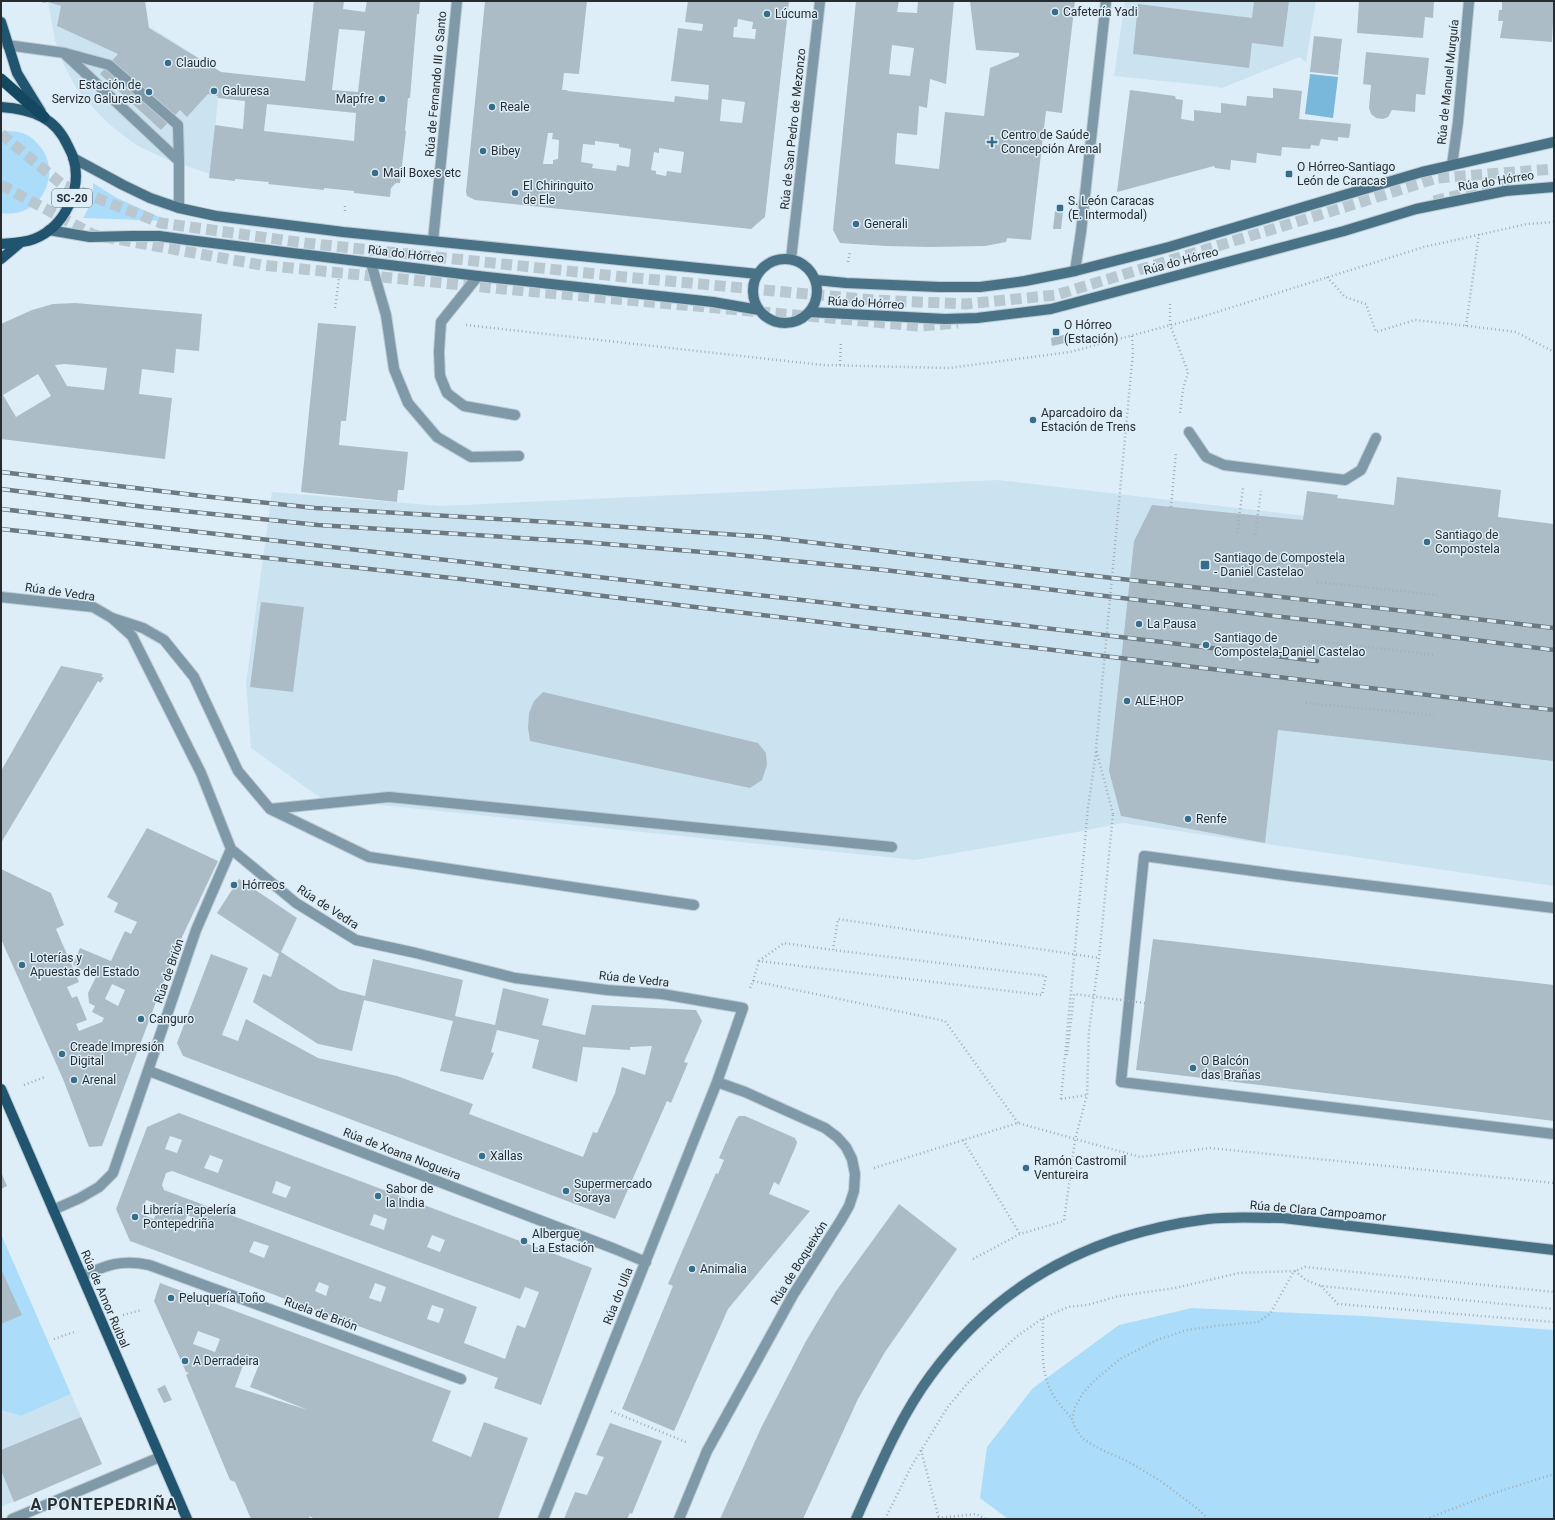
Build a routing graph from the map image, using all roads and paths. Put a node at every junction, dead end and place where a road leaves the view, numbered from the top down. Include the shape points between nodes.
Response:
1 (457, 1) edge
2 (820, 1) edge
3 (1106, 1) edge
4 (1469, 1) edge
5 (1, 22) edge
6 (7, 45) junction
7 (65, 53) junction
8 (1, 79) edge
9 (1, 107) edge
10 (44, 117) junction
11 (1554, 142) edge
12 (73, 158) junction
13 (179, 161) junction
14 (1452, 165) junction
15 (1554, 187) edge
16 (345, 203) dead end
17 (179, 208) junction
18 (344, 212) dead end
19 (49, 230) junction
20 (1479, 234) dead end
21 (433, 242) junction
22 (20, 243) junction
23 (1, 244) edge
24 (850, 252) dead end
25 (1, 259) edge
26 (791, 259) junction
27 (371, 263) junction
28 (848, 267) dead end
29 (1075, 271) junction
30 (758, 274) junction
31 (478, 276) junction
32 (339, 277) dead end
33 (1327, 277) dead end
34 (816, 280) junction
35 (1170, 304) dead end
36 (335, 308) dead end
37 (759, 310) junction
38 (809, 312) junction
39 (1466, 326) junction
40 (1132, 336) dead end
41 (841, 341) dead end
42 (1554, 352) edge
43 (840, 365) dead end
44 (1183, 389) dead end
45 (515, 415) dead end
46 (1189, 432) dead end
47 (1376, 438) dead end
48 (519, 456) dead end
49 (1245, 468) junction
50 (1264, 470) junction
51 (1237, 533) dead end
52 (1254, 535) dead end
53 (1317, 582) dead end
54 (1437, 596) dead end
55 (1, 597) edge
56 (112, 618) junction
57 (1308, 640) dead end
58 (1433, 655) dead end
59 (1306, 703) dead end
60 (1434, 715) dead end
61 (1096, 750) junction
62 (270, 809) junction
63 (892, 847) dead end
64 (231, 849) junction
65 (694, 905) dead end
66 (1554, 908) edge
67 (833, 950) junction
68 (1099, 958) junction
69 (759, 961) junction
70 (753, 981) junction
71 (1095, 996) junction
72 (1145, 1003) dead end
73 (743, 1008) junction
74 (149, 1071) junction
75 (45, 1077) dead end
76 (717, 1082) junction
77 (24, 1085) dead end
78 (1, 1089) edge
79 (1087, 1095) junction
80 (1061, 1099) junction
81 (1018, 1123) junction
82 (1554, 1134) edge
83 (963, 1140) junction
84 (1075, 1140) junction
85 (855, 1174) junction
86 (1554, 1183) edge
87 (53, 1210) junction
88 (1020, 1234) junction
89 (1554, 1250) edge
90 (973, 1259) dead end
91 (646, 1262) junction
92 (1295, 1271) junction
93 (82, 1276) junction
94 (1321, 1286) junction
95 (1554, 1292) edge
96 (1554, 1309) edge
97 (141, 1310) dead end
98 (123, 1315) dead end
99 (1043, 1318) junction
100 (1554, 1322) edge
101 (74, 1332) dead end
102 (54, 1339) dead end
103 (461, 1379) dead end
104 (611, 1411) dead end
105 (1072, 1419) junction
106 (921, 1450) junction
107 (707, 1451) junction
108 (160, 1457) junction
109 (1554, 1474) edge
110 (24, 1517) edge
111 (12, 1519) edge
112 (187, 1519) edge
113 (543, 1519) edge
114 (680, 1519) edge
115 (856, 1519) edge
116 (885, 1519) edge
117 (938, 1519) edge
118 (986, 1519) edge
119 (1208, 1519) edge
120 (1426, 1519) edge

1 - 21 street, Rúa de Fernando III o Santo
2 - 26 street, Rúa de San Pedro de Mezonzo
3 - 29 street
4 - 14 street, Rúa de Manuel Murguía
5 - 6 main road
6 - 7 street
6 - 10 main road via 17,73
7 - 13 street
7 - 13 street via 109,65 178,125
8 - 10 highway, SC-20
9 - 10 main road, SC-20 via 23,109
10 - 12 main road, SC-20 via 62,135
11 - 14 main road, Rúa do Hórreo
12 - 17 main road, Rúa do Hórreo via 150,198
12 - 19 main road, SC-20 via 76,178 72,198 63,216
13 - 17 street
14 - 29 main road, Rúa do Hórreo via 1387,181 1168,247
15 - 38 main road, Rúa do Hórreo via 1505,191 1416,209 1344,231 1051,309 977,318 945,319
16 - 18 path
17 - 21 main road, Rúa do Hórreo via 266,223
19 - 22 main road, SC-20
19 - 27 main road, Rúa do Hórreo via 90,237 159,236
20 - 39 path
21 - 30 main road, Rúa do Hórreo
22 - 23 main road, SC-20
22 - 25 main road
24 - 28 path
26 - 30 main road via 784,258 769,263
26 - 34 main road via 806,266
27 - 31 main road, Rúa do Hórreo
27 - 48 street via 386,315 394,369 408,403 437,437 471,457
29 - 34 main road, Rúa do Hórreo via 980,287
30 - 37 main road via 753,292
31 - 37 main road, Rúa do Hórreo via 713,302
31 - 45 street via 441,322 440,376 448,392 464,406
32 - 36 path
33 - 39 path via 1345,297 1366,304 1376,332 1415,320
34 - 38 main road via 817,297
35 - 44 path via 1170,326 1188,372
37 - 38 main road via 766,317 784,323 793,322
39 - 42 path via 1516,332
40 - 61 path, bridge via 1133,352
41 - 43 path
46 - 49 street via 1206,457 1224,465
47 - 50 street via 1361,470 1345,480
49 - 50 street
49 - 51 path
50 - 52 path
53 - 54 path
55 - 56 street, Rúa de Vedra via 93,608
56 - 62 street via 142,628 164,640 194,677 238,771
56 - 64 street, Rúa de Vedra via 132,636 201,773
57 - 58 path
59 - 60 path
61 - 68 path, bridge via 1113,814
61 - 80 path, bridge via 1088,808
62 - 63 street via 389,797
62 - 65 street via 369,857
64 - 73 street, Rúa de Vedra via 296,903 356,940 514,978 662,994
64 - 74 street, Rúa de Brión via 196,930
66 - 82 street via 1144,856 1121,1082
67 - 68 path via 838,919
67 - 69 path via 784,943
67 - 69 path via 1046,976 1042,995
68 - 71 path
69 - 70 path
70 - 73 path
70 - 81 path via 945,1021
71 - 72 path, bridge
71 - 79 path via 1088,1031
71 - 80 path, bridge via 1074,994
73 - 76 street
74 - 87 street, Rúa de Brión via 113,1173 99,1187
74 - 91 street, Rúa de Xoana Nogueira
75 - 77 path
76 - 85 street, Rúa de Boqueixón via 825,1128 846,1147
76 - 91 street, Rúa do Ulla
78 - 87 main road, Rúa de Amor Ruibal
79 - 80 path
79 - 84 path
81 - 83 path
81 - 84 path
83 - 85 path
83 - 88 path
84 - 86 path via 1140,1157 1210,1148
84 - 88 path via 1064,1221
85 - 107 street, Rúa de Boqueixón via 854,1192 842,1220 793,1295
87 - 93 main road, Rúa de Amor Ruibal
88 - 90 path
89 - 115 main road, Rúa de Clara Campoamor via 1283,1218 1244,1217 1176,1224 1105,1244 1074,1256 1026,1282 973,1326 931,1375 913,1403 879,1466
91 - 113 street, Rúa do Ulla
92 - 94 path via 1306,1280
92 - 95 path via 1305,1267
92 - 99 path via 1239,1273 1175,1288 1068,1307
92 - 105 path via 1270,1314 1258,1322 1188,1330 1157,1340 1120,1359 1082,1394 1074,1407
93 - 103 street, Ruela de Brión via 114,1263 134,1262 149,1265
93 - 108 main road, Rúa de Amor Ruibal
94 - 96 path
94 - 100 path via 1338,1304
97 - 98 path
99 - 105 path via 1046,1376 1050,1390
99 - 106 path via 1016,1337 966,1385 947,1408
101 - 102 path
104 - 107 path
105 - 119 path via 1083,1438 1162,1482
106 - 116 path
106 - 117 path
107 - 114 street, Rúa de Boqueixón
108 - 110 street
108 - 112 main road, Rúa de Amor Ruibal
109 - 120 path
110 - 111 street
117 - 118 path via 976,1514

